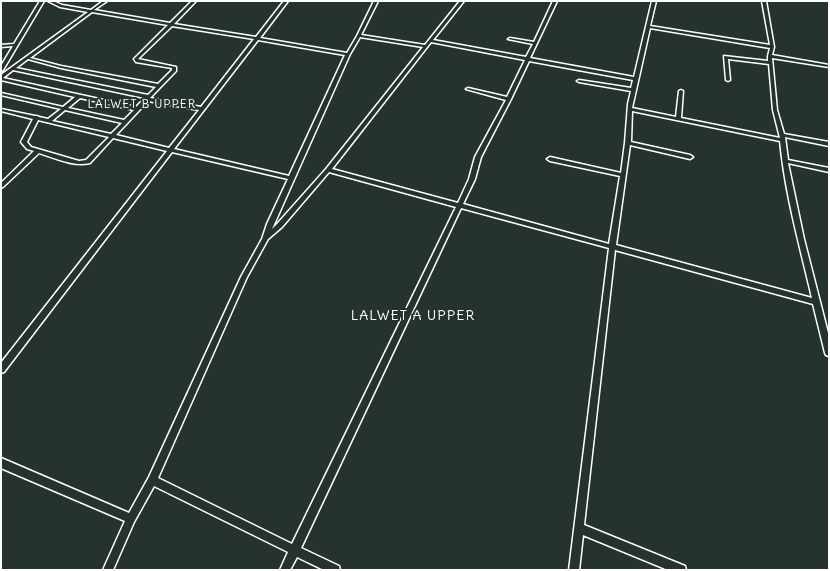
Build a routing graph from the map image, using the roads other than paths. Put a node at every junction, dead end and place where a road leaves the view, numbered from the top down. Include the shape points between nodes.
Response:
1 (42, 1) edge
2 (50, 1) edge
3 (105, 1) edge
4 (194, 1) edge
5 (286, 1) edge
6 (376, 1) edge
7 (462, 1) edge
8 (555, 1) edge
9 (654, 1) edge
10 (764, 1) edge
11 (92, 11) junction
12 (171, 23) junction
13 (648, 27) junction
14 (359, 36) junction
15 (256, 38) junction
16 (510, 39) dead end
17 (430, 41) junction
18 (535, 43) junction
19 (16, 45) junction
20 (1, 46) edge
21 (425, 46) junction
22 (772, 47) junction
23 (348, 54) junction
24 (27, 58) junction
25 (527, 59) junction
26 (770, 59) junction
27 (829, 66) edge
28 (12, 69) junction
29 (1, 70) edge
30 (100, 75) junction
31 (1, 78) edge
32 (636, 79) junction
33 (728, 80) dead end
34 (579, 81) dead end
35 (87, 85) junction
36 (159, 86) junction
37 (468, 89) dead end
38 (634, 90) junction
39 (681, 91) dead end
40 (1, 94) edge
41 (78, 96) junction
42 (148, 98) junction
43 (509, 99) junction
44 (65, 108) junction
45 (630, 108) junction
46 (137, 109) junction
47 (201, 109) junction
48 (1, 110) edge
49 (37, 117) junction
50 (678, 118) junction
51 (50, 120) junction
52 (126, 122) junction
53 (113, 136) junction
54 (782, 137) junction
55 (628, 143) junction
56 (829, 144) edge
57 (170, 150) junction
58 (38, 151) junction
59 (690, 157) dead end
60 (550, 159) dead end
61 (785, 161) junction
62 (328, 170) junction
63 (829, 170) edge
64 (623, 175) junction
65 (291, 178) junction
66 (1, 186) edge
67 (459, 206) junction
68 (265, 239) junction
69 (612, 246) junction
70 (817, 302) junction
71 (829, 353) edge
72 (1, 368) edge
73 (1, 463) edge
74 (152, 480) junction
75 (131, 519) junction
76 (579, 528) junction
77 (295, 550) junction
78 (108, 570) edge
79 (285, 570) edge
80 (335, 570) edge
81 (574, 570) edge
82 (681, 570) edge

1 - 19 street
2 - 11 street via 61,6
3 - 11 street
4 - 12 street
5 - 15 street
6 - 14 street
7 - 17 street
8 - 18 street
9 - 13 street
10 - 22 street
11 - 12 street
11 - 24 street
12 - 15 street
12 - 36 street via 136,59 174,67 173,72
13 - 22 street
13 - 32 street
14 - 21 street
14 - 23 street
15 - 23 street
15 - 47 street
16 - 18 street
17 - 21 street
17 - 25 street
18 - 25 street
19 - 20 street
19 - 29 street
21 - 62 street
22 - 26 street
23 - 65 street
24 - 28 street
24 - 30 street
25 - 32 street
25 - 43 street
26 - 27 street
26 - 33 street via 726,57
26 - 54 street via 775,110
28 - 31 street
28 - 35 street
30 - 35 street
30 - 36 street
31 - 41 street
32 - 38 street
34 - 38 street
35 - 42 street
36 - 42 street
37 - 43 street
38 - 45 street
39 - 50 street
40 - 44 street
41 - 44 street
41 - 46 street
42 - 46 street
42 - 47 street
43 - 67 street via 478,157 472,179
44 - 51 street
44 - 52 street
45 - 50 street
45 - 55 street
46 - 52 street
47 - 57 street
48 - 49 street
49 - 51 street
49 - 58 street via 24,142 28,148
50 - 54 street
51 - 53 street
52 - 53 street
53 - 57 street
53 - 58 street via 86,163
54 - 56 street
54 - 61 street
55 - 59 street
55 - 64 street
57 - 65 street
57 - 72 street
58 - 66 street
60 - 64 street
61 - 63 street
61 - 70 street
62 - 67 street
62 - 68 street
64 - 69 street
65 - 68 street
67 - 69 street
67 - 77 street
68 - 74 street via 244,278
69 - 70 street
69 - 76 street
70 - 71 street
73 - 75 street
74 - 75 street
74 - 77 street
75 - 78 street
76 - 81 street
76 - 82 street
77 - 79 street
77 - 80 street

